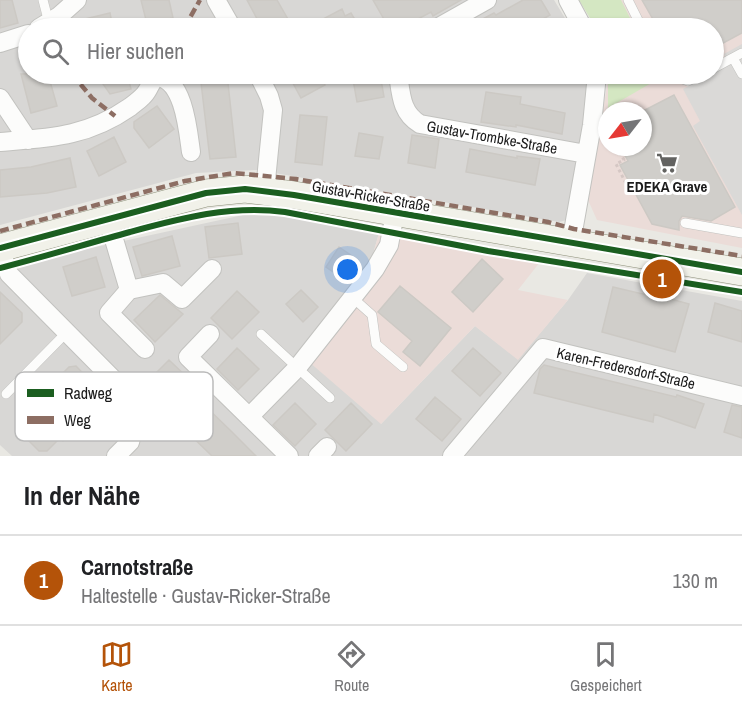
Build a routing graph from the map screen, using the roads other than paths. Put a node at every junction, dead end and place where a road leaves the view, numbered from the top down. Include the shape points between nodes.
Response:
1 (43, 0) edge
2 (77, 0) edge
3 (216, 0) edge
4 (487, 0) edge
5 (568, 0) edge
6 (628, 0) edge
7 (44, 18) edge
8 (54, 18) edge
9 (226, 18) edge
10 (455, 18) edge
11 (578, 18) edge
12 (637, 18) edge
13 (18, 37) edge
14 (0, 43) edge
15 (738, 55) edge
16 (724, 63) edge
17 (742, 74) edge
18 (151, 84) edge
19 (172, 84) edge
20 (263, 84) edge
21 (400, 84) edge
22 (596, 84) edge
23 (0, 98) edge
24 (28, 140) junction
25 (0, 142) edge
26 (191, 152) dead end
27 (586, 154) junction
28 (265, 190) junction
29 (395, 213) junction
30 (108, 219) junction
31 (685, 223) dead end
32 (742, 233) edge
33 (571, 243) junction
34 (0, 248) edge
35 (212, 269) dead end
36 (742, 272) edge
37 (129, 290) junction
38 (352, 298) junction
39 (67, 332) junction
40 (210, 334) dead end
41 (261, 334) dead end
42 (145, 349) dead end
43 (297, 368) junction
44 (403, 368) dead end
45 (28, 372) edge
46 (107, 372) edge
47 (203, 372) edge
48 (213, 382) edge
49 (15, 385) edge
50 (6, 394) dead end
51 (742, 396) edge
52 (330, 398) dead end
53 (249, 417) junction
54 (130, 441) edge
55 (282, 454) edge
56 (116, 456) edge
57 (452, 456) edge

1 - 7 lane
2 - 8 street
3 - 9 street
4 - 10 street
5 - 11 street
6 - 12 lane
13 - 14 street
15 - 16 lane
15 - 17 lane
18 - 24 street via 138,101 86,131
19 - 26 street via 185,113
20 - 28 street via 273,110
21 - 27 street, Gustav-Trombke-Straße via 404,108 420,124
22 - 27 street
23 - 24 street
24 - 25 street
27 - 33 street
28 - 29 street, Gustav-Ricker-Straße
28 - 30 street, Gustav-Ricker-Straße via 206,193
29 - 33 street, Gustav-Ricker-Straße
29 - 38 street, Gustav-Ricker-Straße via 389,245
30 - 34 street, Gustav-Ricker-Straße
30 - 37 street
31 - 32 lane
33 - 36 street, Gustav-Ricker-Straße
34 - 39 street, Gustav-Ricker-Straße via 9,274
35 - 37 street via 182,299 163,283
37 - 42 street via 109,313
38 - 43 street, Gustav-Ricker-Straße
38 - 44 lane via 372,315 376,345
39 - 45 lane
39 - 46 street, Gustav-Ricker-Straße
40 - 47 street via 188,357
41 - 43 lane
43 - 52 lane
43 - 53 street, Gustav-Ricker-Straße
48 - 53 street
49 - 50 lane
51 - 57 street, Karen-Fredersdorf-Straße via 543,348
53 - 55 street
54 - 56 street, Gustav-Ricker-Straße

